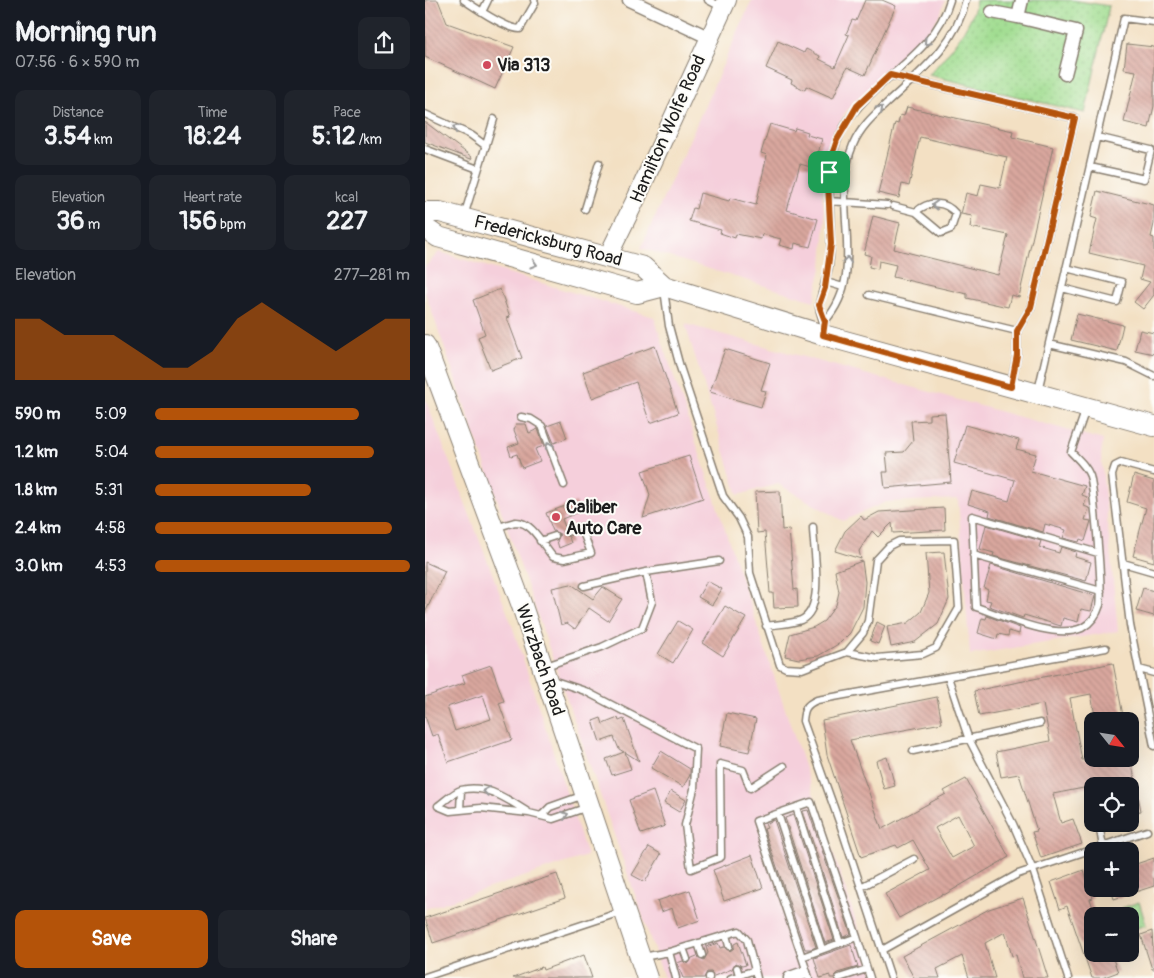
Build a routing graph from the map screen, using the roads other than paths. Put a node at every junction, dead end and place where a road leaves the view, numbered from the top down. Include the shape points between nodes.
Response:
1 (464, 0) edge
2 (488, 0) edge
3 (534, 0) edge
4 (629, 0) edge
5 (950, 0) edge
6 (966, 0) edge
7 (1022, 0) edge
8 (719, 3) edge
9 (483, 10) junction
10 (991, 12) dead end
11 (1019, 17) junction
12 (1154, 22) edge
13 (710, 38) junction
14 (1065, 74) dead end
15 (890, 75) junction
16 (911, 80) junction
17 (425, 114) edge
18 (494, 120) dead end
19 (1097, 136) junction
20 (485, 146) junction
21 (425, 150) edge
22 (599, 163) dead end
23 (1090, 167) junction
24 (478, 169) junction
25 (829, 201) junction
26 (847, 202) junction
27 (585, 209) dead end
28 (425, 212) edge
29 (916, 212) junction
30 (463, 218) junction
31 (429, 237) edge
32 (608, 256) junction
33 (1066, 268) junction
34 (575, 275) junction
35 (826, 282) junction
36 (663, 286) junction
37 (843, 287) junction
38 (1062, 288) junction
39 (869, 295) dead end
40 (824, 328) junction
41 (1017, 331) junction
42 (1050, 341) junction
43 (425, 346) edge
44 (1154, 376) edge
45 (1011, 387) junction
46 (1038, 394) junction
47 (1086, 408) junction
48 (521, 417) dead end
49 (1154, 426) edge
50 (1154, 472) edge
51 (564, 485) dead end
52 (813, 527) dead end
53 (493, 528) junction
54 (567, 532) dead end
55 (555, 536) dead end
56 (541, 541) junction
57 (1097, 553) junction
58 (973, 555) junction
59 (719, 561) dead end
60 (1123, 563) junction
61 (646, 572) junction
62 (1154, 572) edge
63 (584, 586) dead end
64 (1101, 591) junction
65 (766, 626) junction
66 (1106, 648) dead end
67 (847, 652) junction
68 (1139, 669) junction
69 (544, 673) junction
70 (1154, 673) edge
71 (948, 677) junction
72 (1041, 723) dead end
73 (968, 737) junction
74 (1154, 746) edge
75 (913, 751) dead end
76 (784, 766) dead end
77 (461, 790) junction
78 (587, 801) junction
79 (795, 807) junction
80 (459, 810) junction
81 (529, 813) junction
82 (778, 814) junction
83 (541, 816) junction
84 (1147, 831) dead end
85 (1117, 842) edge
86 (1084, 853) edge
87 (914, 858) dead end
88 (1033, 870) junction
89 (861, 887) junction
90 (624, 911) junction
91 (725, 935) junction
92 (857, 937) junction
93 (698, 943) junction
94 (840, 943) junction
95 (729, 946) dead end
96 (683, 948) junction
97 (823, 949) junction
98 (882, 950) junction
99 (669, 952) junction
100 (702, 955) dead end
101 (802, 957) junction
102 (640, 958) junction
103 (687, 959) dead end
104 (737, 968) dead end
105 (867, 969) junction
106 (755, 970) junction
107 (807, 974) edge
108 (739, 975) junction
109 (425, 977) edge
110 (647, 978) edge
111 (676, 978) edge
112 (731, 978) edge
113 (757, 978) edge
114 (790, 978) edge
115 (839, 978) edge
116 (870, 978) edge
117 (891, 978) edge
118 (1068, 978) edge

1 - 9 lane
2 - 9 lane
3 - 9 lane via 520,30 503,24
4 - 13 street
5 -> 15 lane via 933,37
6 - 16 lane via 956,27 943,47
7 - 11 street
8 - 13 street, Hamilton Wolfe Road
10 - 11 street
11 - 14 street via 1076,31
12 - 19 lane via 1124,18
13 - 32 street, Hamilton Wolfe Road
15 - 16 lane
15 - 25 lane via 857,106 837,140 829,172
26 -> 16 lane via 847,162 858,134
16 - 41 lane via 1075,118 1031,307
20 -> 17 lane
18 - 20 lane
19 - 23 lane
19 - 23 lane via 1151,150 1144,179
20 - 24 lane
21 - 24 lane
22 - 27 lane
23 - 33 lane
24 - 30 lane
25 - 26 lane
25 - 35 lane via 831,244
26 - 29 lane via 890,205
37 -> 26 lane via 849,243
28 - 30 main road, Fredericksburg Road
29 -> 29 lane via 941,232 951,228 956,214 946,205 931,203
30 - 32 main road, Fredericksburg Road
31 -> 34 main road, Fredericksburg Road
32 - 34 main road via 593,269
32 - 36 main road, Fredericksburg Road via 643,266
33 - 38 lane
33 - 38 lane via 1123,282 1117,302
34 - 36 main road, Fredericksburg Road via 637,293
35 - 37 lane
35 - 40 lane via 819,305
36 - 40 main road, Fredericksburg Road
36 - 65 lane via 680,367 720,486 748,537 751,573
37 - 40 lane
38 - 42 lane
39 - 41 lane
40 - 45 main road, Fredericksburg Road
41 - 45 lane via 1017,355
42 - 44 lane via 1126,362
42 - 46 lane
43 - 53 main road, Wurzbach Road
45 - 46 main road, Fredericksburg Road
46 - 47 main road, Fredericksburg Road
47 - 49 main road, Fredericksburg Road
47 - 57 lane via 1071,452 1091,478
51 -> 48 lane via 542,426
50 - 60 lane via 1121,463 1115,466 1112,475
52 - 65 lane via 817,592 814,605 801,620
53 - 56 lane via 517,522 525,524
53 - 69 main road, Wurzbach Road
54 - 56 lane via 581,527 591,553 564,559 553,557
55 - 56 lane
57 - 58 lane via 972,516
57 - 64 lane
58 - 64 lane
58 - 64 lane via 976,607 1057,632 1072,631 1090,623 1100,606
59 - 61 lane
60 - 62 lane
60 - 68 lane
61 - 63 lane
61 - 69 lane via 652,602 642,628
65 - 67 lane via 779,665 786,668 801,669
66 - 71 lane
67 - 67 lane via 863,633 876,560 889,546 899,541 954,540 959,608 936,648 923,654 877,658
68 - 70 lane
68 - 74 lane
69 - 76 lane via 696,750 694,789 685,825 691,869 721,857 720,764 743,770 750,788
69 - 78 main road, Wurzbach Road
71 - 73 lane
71 - 89 lane via 817,700 805,709 803,721
72 - 73 lane
73 - 75 lane
73 - 88 lane
77 - 80 lane
77 - 80 lane via 438,806 450,811
81 -> 77 lane via 493,791
78 - 83 lane via 550,807
83 -> 78 lane via 553,819
78 - 90 main road, Wurzbach Road
79 - 82 lane
79 - 92 lane via 811,802
79 - 94 lane
80 - 81 lane via 481,808
81 - 83 lane
82 - 97 lane
82 - 101 lane via 756,821
84 - 85 lane
86 - 88 lane
87 - 89 lane
88 - 98 lane via 1019,874
88 - 118 lane
89 - 98 lane
90 - 102 main road, Wurzbach Road
90 - 109 lane
91 - 93 lane
91 - 95 lane
91 - 106 lane via 739,931 747,940
92 - 94 lane
92 - 105 lane
93 - 96 lane
93 - 100 lane
94 - 97 lane
96 - 99 lane
96 - 103 lane
97 - 101 lane
98 - 117 lane
99 - 102 lane
99 - 111 lane
101 - 107 lane
102 - 110 main road, Wurzbach Road
104 - 108 lane
105 - 115 lane
105 - 116 lane
106 - 108 lane
106 - 113 lane
107 - 114 street
108 - 112 lane

